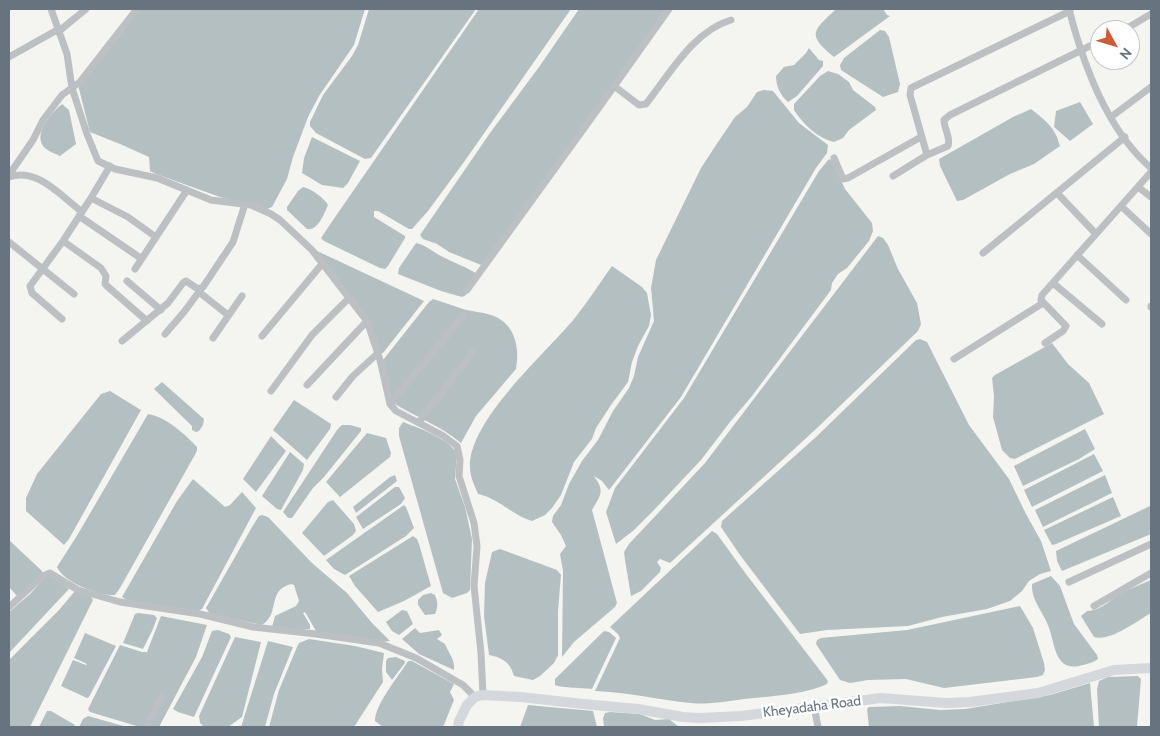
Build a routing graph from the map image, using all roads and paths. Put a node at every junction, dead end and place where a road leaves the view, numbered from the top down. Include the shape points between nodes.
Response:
1 (50, 9) edge
2 (86, 9) edge
3 (137, 9) edge
4 (668, 9) edge
5 (1069, 10) edge
6 (1151, 14) edge
7 (731, 20) dead end
8 (1140, 21) edge
9 (58, 31) junction
10 (1090, 46) edge
11 (1081, 50) junction
12 (9, 57) edge
13 (614, 86) junction
14 (1151, 87) edge
15 (72, 88) junction
16 (1111, 117) junction
17 (921, 137) junction
18 (1125, 137) junction
19 (927, 156) junction
20 (834, 158) dead end
21 (110, 166) junction
22 (1151, 170) edge
23 (9, 176) edge
24 (893, 176) dead end
25 (1138, 186) junction
26 (187, 190) junction
27 (1057, 192) junction
28 (1151, 197) edge
29 (91, 198) junction
30 (245, 204) junction
31 (1121, 206) junction
32 (80, 214) junction
33 (1096, 234) junction
34 (1151, 234) edge
35 (153, 235) dead end
36 (63, 241) junction
37 (9, 242) edge
38 (983, 253) dead end
39 (1077, 255) junction
40 (139, 257) dead end
41 (322, 264) junction
42 (43, 268) junction
43 (135, 269) dead end
44 (127, 281) dead end
45 (1052, 283) junction
46 (200, 290) junction
47 (467, 290) dead end
48 (74, 294) dead end
49 (242, 296) dead end
50 (349, 298) junction
51 (1126, 300) dead end
52 (1043, 303) junction
53 (160, 310) junction
54 (228, 315) junction
55 (463, 316) dead end
56 (62, 319) dead end
57 (147, 321) junction
58 (367, 321) junction
59 (1102, 324) dead end
60 (165, 334) dead end
61 (262, 336) dead end
62 (213, 338) dead end
63 (122, 341) dead end
64 (1044, 343) dead end
65 (378, 353) junction
66 (472, 353) dead end
67 (954, 359) dead end
68 (307, 385) dead end
69 (272, 391) dead end
70 (336, 397) dead end
71 (390, 404) junction
72 (419, 422) junction
73 (1151, 544) edge
74 (1151, 573) edge
75 (1069, 582) dead end
76 (1094, 606) dead end
77 (9, 607) edge
78 (1151, 668) edge
79 (477, 691) junction
80 (161, 697) dead end
81 (814, 706) junction
82 (146, 727) edge
83 (458, 727) edge
84 (818, 727) edge

1 - 9 street
2 - 9 street
3 - 15 street
4 - 13 street
5 - 11 street
5 - 17 street via 914,86 910,95
6 - 8 street
7 - 13 street via 713,27 691,48 646,104 639,105
9 - 12 street
9 - 15 street via 67,54
10 - 11 street
11 - 16 street
11 - 19 street via 950,115 944,120 948,146
13 - 47 street
14 - 16 street
15 - 21 street via 95,157
15 - 23 street via 62,95 43,120
16 - 18 street
17 - 19 street
17 - 20 street via 848,178 843,179
18 - 22 street
18 - 27 street
19 - 24 street
21 - 26 street via 157,178
21 - 29 street
22 - 25 street
23 - 32 street via 25,174 35,177
25 - 28 street
25 - 31 street
26 - 30 street via 217,202
26 - 43 street
27 - 33 street
27 - 38 street
29 - 32 street
29 - 35 street via 128,217
30 - 41 street via 280,220
30 - 46 street via 230,247
31 - 33 street
31 - 34 street
32 - 36 street
32 - 40 street
33 - 39 street
36 - 42 street
36 - 57 street via 102,268 105,284
37 - 42 street
39 - 45 street
39 - 51 street
41 - 50 street
41 - 61 street
42 - 48 street
42 - 56 street via 30,289
44 - 53 street
45 - 52 street via 1040,298
45 - 59 street
46 - 53 street via 186,281
46 - 54 street
46 - 60 street
49 - 54 street
50 - 58 street
50 - 69 street via 312,335
52 - 64 street via 1066,326
52 - 67 street
53 - 57 street
54 - 62 street
55 - 71 street
57 - 63 street
58 - 65 street
58 - 68 street
65 - 70 street
65 - 71 street
66 - 72 street
71 - 72 street
72 - 79 street via 454,443 460,452 459,476 477,546 474,586 481,653
73 - 75 street
74 - 76 street
77 - 79 street via 50,572 78,590 120,602 200,614 253,627 379,643 416,658
78 - 81 main road, Kheyadaha Road via 1103,672 1038,693 978,701 946,703 881,698
79 - 81 main road, Kheyadaha Road via 700,718
79 - 83 main road
80 - 82 street
81 - 84 street

